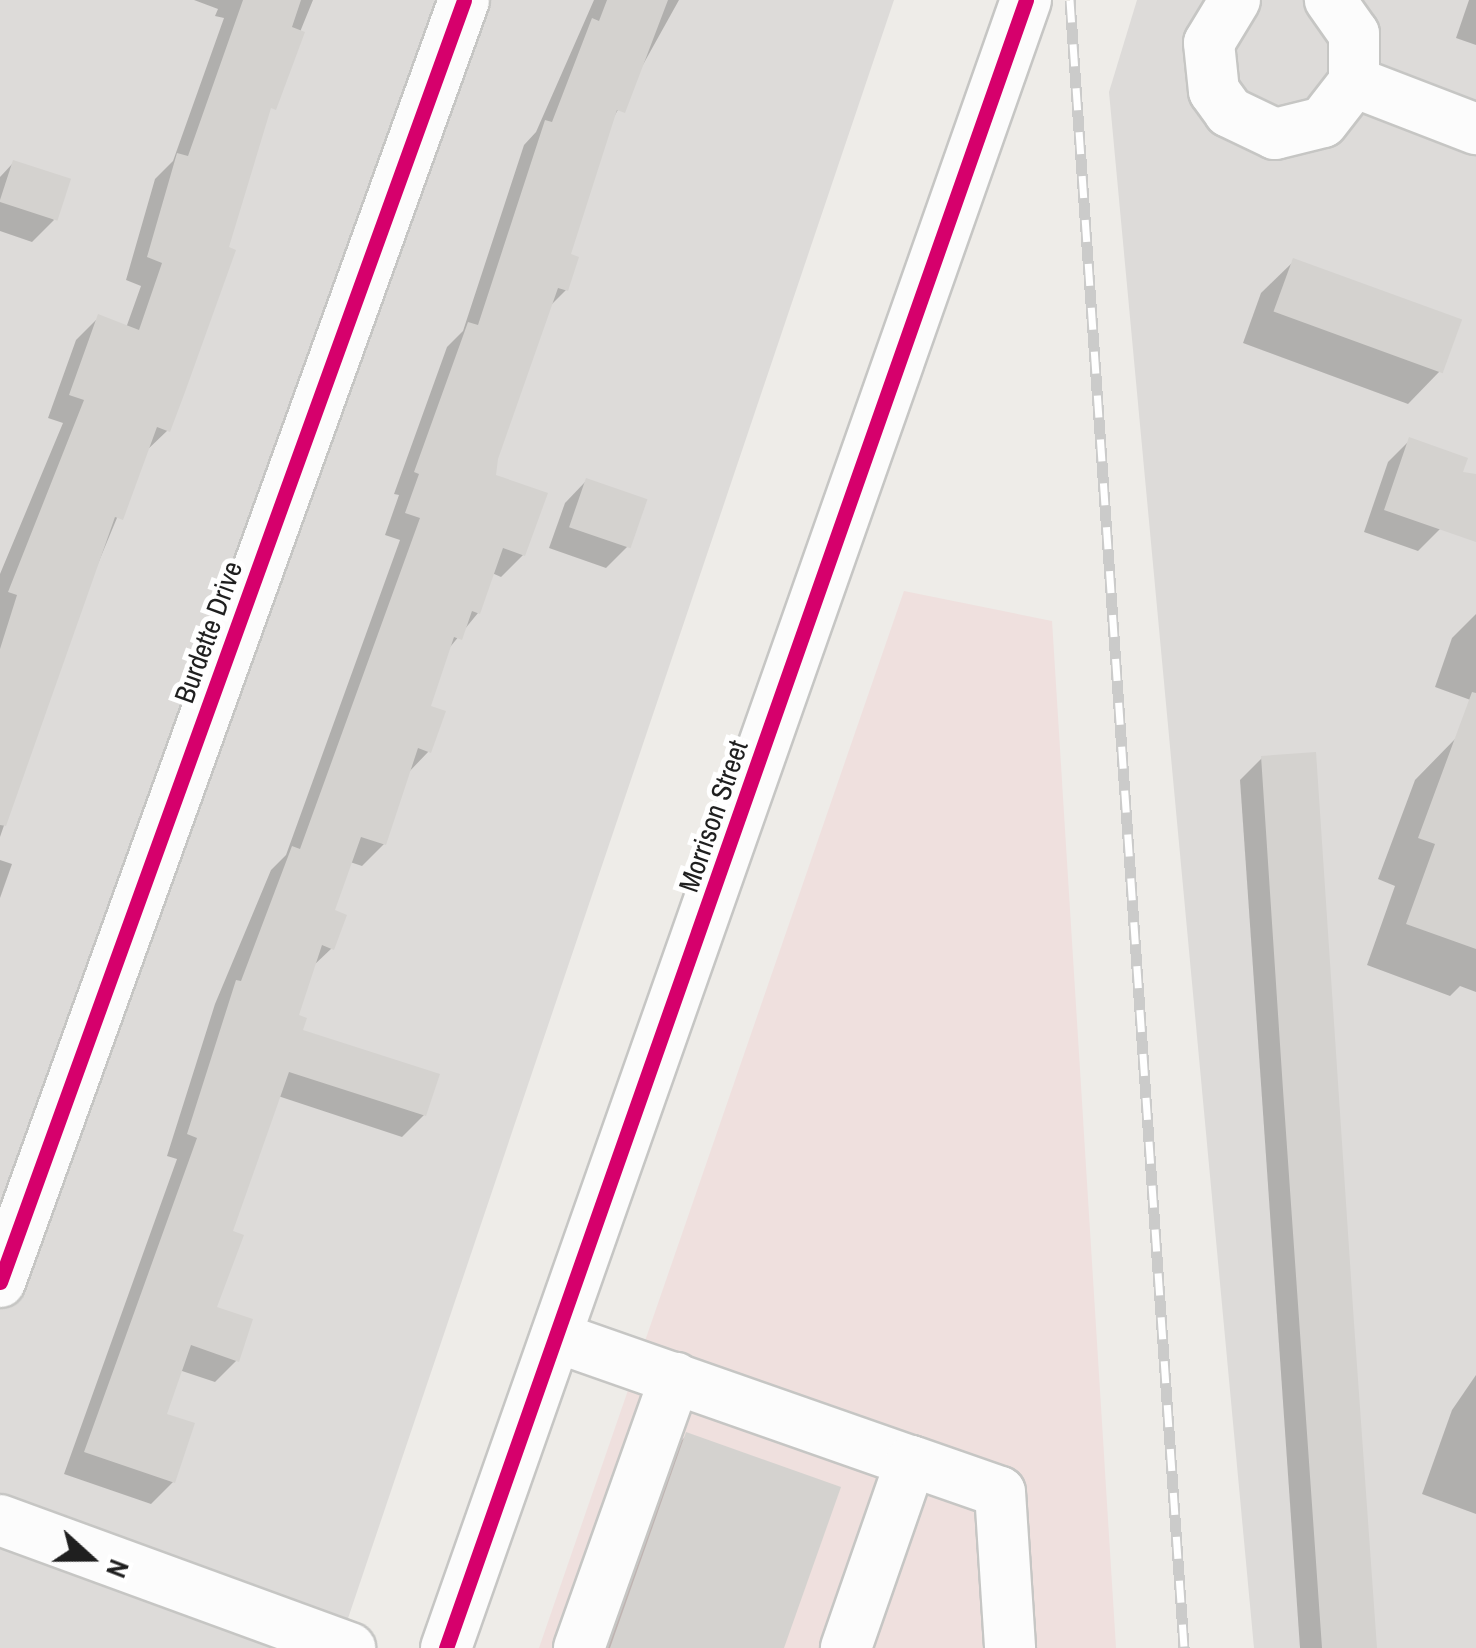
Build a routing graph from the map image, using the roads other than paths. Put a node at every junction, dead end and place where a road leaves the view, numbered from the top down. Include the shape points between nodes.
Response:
1 (464, 0) edge
2 (1026, 0) edge
3 (1236, 0) edge
4 (1330, 0) edge
5 (1354, 82) junction
6 (1476, 129) edge
7 (0, 1282) edge
8 (556, 1337) junction
9 (675, 1378) junction
10 (912, 1461) junction
11 (0, 1520) edge
12 (350, 1648) edge
13 (446, 1648) edge
14 (580, 1648) edge
15 (846, 1648) edge
16 (1010, 1648) edge

1 - 7 street, Burdette Drive
2 - 8 street, Morrison Street
3 - 5 street via 1208,42 1214,91 1229,112 1250,126 1300,132 1323,122
4 - 5 street via 1354,34
5 - 6 street
8 - 9 street
8 - 13 street, Morrison Street
9 - 10 street
9 - 14 street
10 - 15 street
10 - 16 street via 1000,1492
11 - 12 street

